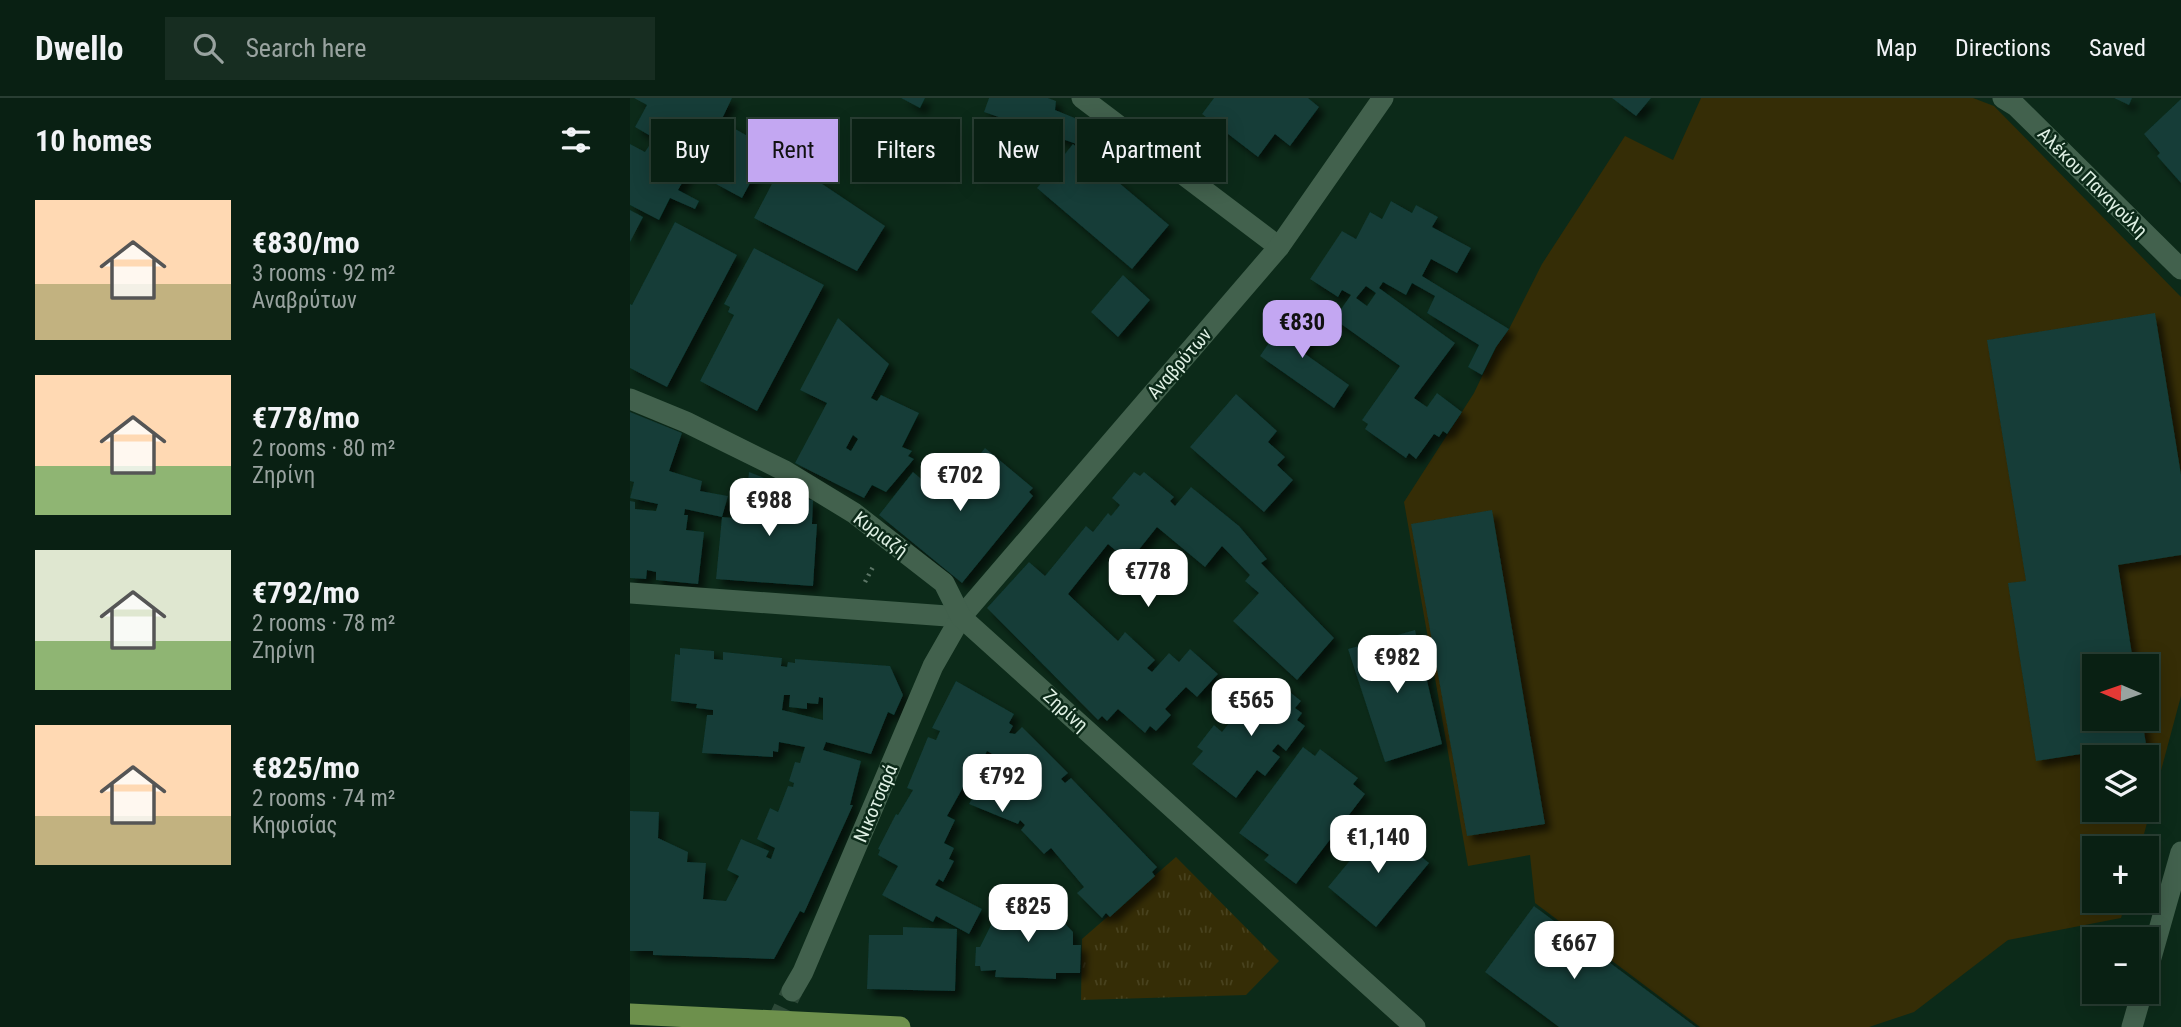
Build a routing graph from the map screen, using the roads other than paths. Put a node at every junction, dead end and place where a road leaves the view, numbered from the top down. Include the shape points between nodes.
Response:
1 (1082, 98) edge
2 (1383, 98) edge
3 (2003, 98) edge
4 (1279, 247) junction
5 (2181, 269) edge
6 (630, 399) edge
7 (630, 593) edge
8 (961, 617) junction
9 (2181, 852) edge
10 (2159, 930) edge
11 (792, 991) tunnel mouth
12 (2139, 1004) edge
13 (630, 1014) edge
14 (901, 1027) edge
15 (1415, 1027) edge
16 (2132, 1027) edge

1 - 4 street
2 - 4 street, Αναβρύτων
3 - 5 street, Αλέκου Παναγούλη
4 - 8 street, Αναβρύτων
6 - 8 street, Κυριαζή via 785,471 854,513 944,583
7 - 8 street
8 - 11 street, Νικοτσαρά via 933,666
8 - 15 street, Ζηρίνη
9 - 10 street
12 - 16 street
13 - 14 main road

